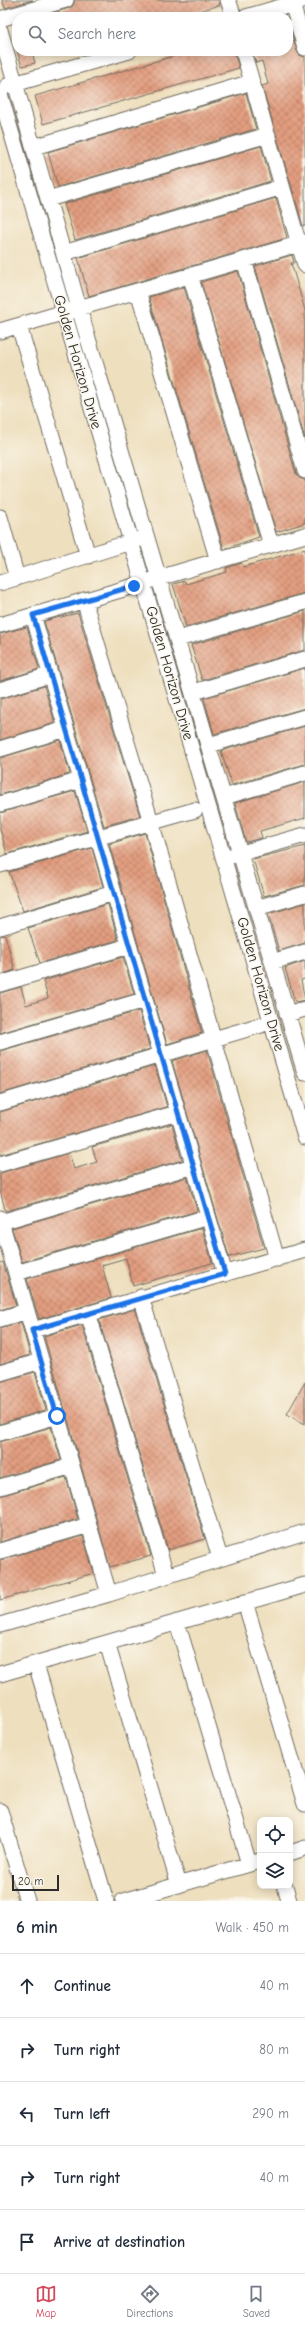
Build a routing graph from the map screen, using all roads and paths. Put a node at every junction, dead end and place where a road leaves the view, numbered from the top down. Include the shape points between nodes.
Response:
1 (66, 0) edge
2 (228, 0) edge
3 (296, 1) edge
4 (24, 12) edge
5 (232, 12) edge
6 (262, 12) edge
7 (12, 16) edge
8 (0, 19) edge
9 (0, 30) edge
10 (305, 48) edge
11 (112, 56) edge
12 (245, 56) edge
13 (252, 82) junction
14 (16, 84) junction
15 (0, 88) edge
16 (0, 94) edge
17 (268, 135) junction
18 (34, 147) junction
19 (282, 188) junction
20 (48, 199) junction
21 (302, 243) edge
22 (64, 253) junction
23 (244, 260) junction
24 (305, 265) edge
25 (190, 275) junction
26 (138, 291) junction
27 (79, 308) junction
28 (64, 313) junction
29 (20, 326) junction
30 (0, 331) edge
31 (305, 471) edge
32 (0, 517) edge
33 (305, 535) edge
34 (148, 537) junction
35 (131, 542) junction
36 (271, 545) junction
37 (88, 556) junction
38 (218, 561) junction
39 (17, 578) junction
40 (160, 578) junction
41 (0, 584) edge
42 (138, 584) junction
43 (84, 600) junction
44 (305, 602) edge
45 (33, 615) junction
46 (0, 625) edge
47 (178, 639) junction
48 (305, 660) edge
49 (50, 675) junction
50 (0, 690) edge
51 (194, 692) junction
52 (305, 717) edge
53 (66, 730) junction
54 (209, 745) junction
55 (0, 749) edge
56 (305, 774) edge
57 (81, 780) junction
58 (224, 798) junction
59 (0, 804) edge
60 (195, 810) dead end
61 (151, 822) junction
62 (305, 835) edge
63 (98, 837) junction
64 (240, 853) junction
65 (224, 858) junction
66 (0, 865) edge
67 (114, 893) junction
68 (305, 894) edge
69 (256, 908) junction
70 (0, 927) edge
71 (129, 946) junction
72 (305, 952) edge
73 (272, 962) junction
74 (0, 984) edge
75 (144, 1000) junction
76 (305, 1009) edge
77 (288, 1014) junction
78 (261, 1025) dead end
79 (213, 1040) junction
80 (0, 1042) edge
81 (160, 1056) junction
82 (305, 1070) edge
83 (0, 1103) edge
84 (177, 1113) junction
85 (305, 1137) edge
86 (0, 1164) edge
87 (193, 1166) junction
88 (208, 1217) junction
89 (1, 1220) edge
90 (305, 1250) edge
91 (5, 1257) edge
92 (277, 1259) junction
93 (16, 1273) junction
94 (225, 1274) junction
95 (141, 1297) junction
96 (27, 1311) junction
97 (88, 1313) junction
98 (0, 1318) edge
99 (32, 1330) junction
100 (42, 1361) junction
101 (0, 1373) edge
102 (57, 1416) junction
103 (0, 1432) edge
104 (72, 1466) junction
105 (0, 1487) edge
106 (89, 1524) junction
107 (305, 1532) edge
108 (0, 1551) edge
109 (220, 1558) junction
110 (166, 1576) junction
111 (305, 1585) edge
112 (109, 1594) junction
113 (246, 1602) junction
114 (177, 1622) junction
115 (0, 1625) edge
116 (107, 1643) junction
117 (36, 1664) junction
118 (0, 1674) edge
119 (305, 1804) edge
120 (0, 1811) edge
121 (305, 1848) edge
122 (293, 1852) edge
123 (254, 1863) edge
124 (179, 1885) junction
125 (286, 1889) edge
126 (27, 1901) edge
127 (106, 1901) edge
128 (123, 1901) edge
129 (289, 1901) edge

1 - 4 street
2 - 5 street
3 - 6 street
3 - 10 street
7 - 8 street
9 - 14 street, Golden Horizon Drive
11 - 14 street
12 - 13 street
13 - 17 street
13 - 18 street
14 - 15 street
14 - 18 street, Golden Horizon Drive
16 - 28 street, Golden Horizon Drive
17 - 19 street
17 - 20 street
18 - 20 street, Golden Horizon Drive
19 - 21 street
19 - 22 street
20 - 22 street, Golden Horizon Drive
21 - 23 street
21 - 24 street
22 - 27 street, Golden Horizon Drive
23 - 25 street
23 - 31 street
25 - 26 street
25 - 36 street
26 - 27 street
26 - 38 street
27 - 28 street
27 - 34 street, Golden Horizon Drive
28 - 29 street
28 - 35 street, Golden Horizon Drive
29 - 30 street
29 - 37 street
32 - 39 street
33 - 36 street
34 - 35 street
34 - 40 street, Golden Horizon Drive
35 - 37 street
35 - 42 street, Golden Horizon Drive
36 - 38 street
37 - 39 street
38 - 40 street
39 - 41 street
40 - 42 street
40 - 47 street, Golden Horizon Drive
42 - 43 street
42 - 65 street, Golden Horizon Drive
43 - 45 street
43 - 61 street
44 - 47 street
45 - 46 street
45 - 49 street
47 - 51 street, Golden Horizon Drive
48 - 51 street
49 - 50 street
49 - 53 street
51 - 54 street, Golden Horizon Drive
52 - 54 street
53 - 55 street
53 - 57 street
54 - 58 street, Golden Horizon Drive
56 - 58 street
57 - 59 street
57 - 63 street
58 - 64 street, Golden Horizon Drive
60 - 61 street
61 - 63 street
61 - 79 street
62 - 64 street
63 - 66 street
63 - 67 street
64 - 65 street
64 - 69 street, Golden Horizon Drive
65 - 85 street, Golden Horizon Drive
67 - 70 street
67 - 71 street
68 - 69 street
69 - 73 street, Golden Horizon Drive
71 - 74 street
71 - 75 street
72 - 73 street
73 - 77 street, Golden Horizon Drive
75 - 80 street
75 - 81 street
76 - 77 street
77 - 82 street, Golden Horizon Drive
78 - 79 street
79 - 81 street
79 - 92 street
81 - 83 street
81 - 84 street
84 - 86 street
84 - 87 street
87 - 88 street
87 - 89 street
88 - 93 street
88 - 94 street
89 - 91 street
90 - 92 street
91 - 93 street
92 - 94 street
93 - 96 street
94 - 95 street
95 - 97 street
95 - 109 street
96 - 98 street
96 - 99 street
97 - 99 street
97 - 110 street
99 - 100 street
100 - 101 street
100 - 102 street
102 - 103 street
102 - 104 street
104 - 105 street
104 - 106 street
106 - 108 street
106 - 112 street
107 - 109 street
109 - 110 street
110 - 112 street
111 - 113 street
112 - 115 street
113 - 114 street
113 - 119 street
114 - 116 street
114 - 123 street
116 - 117 street
116 - 124 street
117 - 118 street
117 - 127 street
120 - 126 street
121 - 122 street
123 - 124 street
124 - 128 street
125 - 129 street

